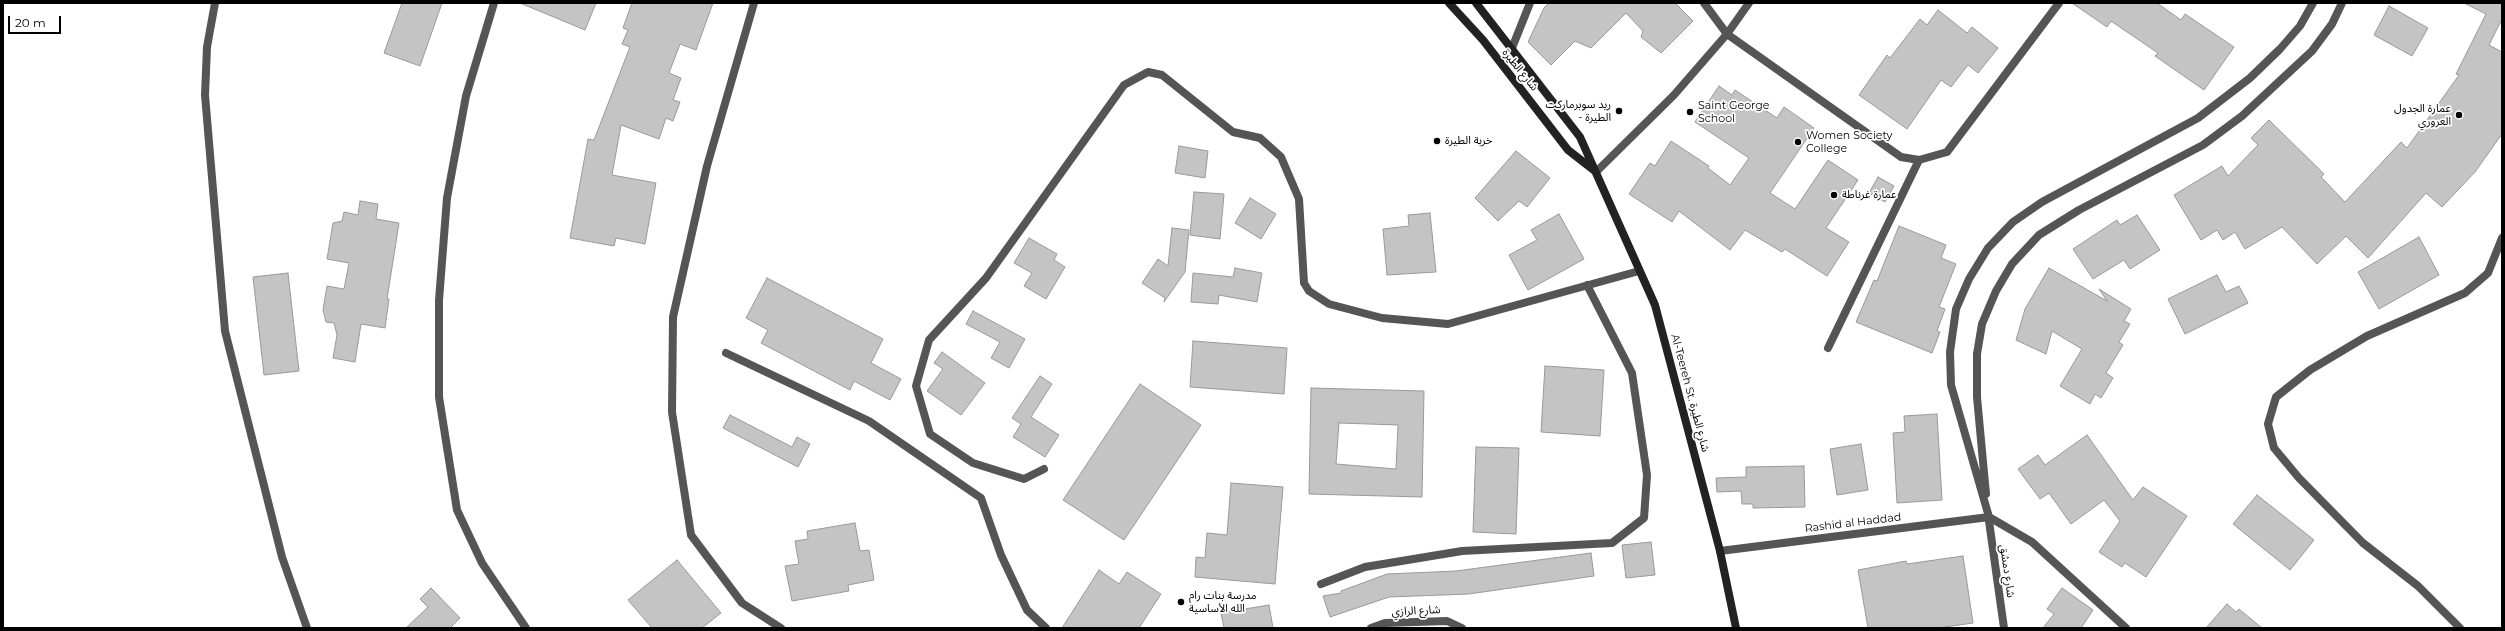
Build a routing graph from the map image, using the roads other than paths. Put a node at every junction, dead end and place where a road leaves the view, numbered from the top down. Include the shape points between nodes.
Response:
1 (215, 3) edge
2 (494, 3) edge
3 (754, 3) edge
4 (1449, 3) edge
5 (1476, 3) edge
6 (1530, 3) edge
7 (1704, 3) edge
8 (1749, 3) edge
9 (2059, 3) edge
10 (2313, 3) edge
11 (2342, 3) edge
12 (1728, 34) junction
13 (1512, 48) junction
14 (1919, 160) junction
15 (1596, 172) junction
16 (2502, 238) edge
17 (1639, 271) junction
18 (1587, 285) junction
19 (1828, 348) dead end
20 (726, 353) dead end
21 (1044, 469) dead end
22 (1989, 517) junction
23 (1720, 551) junction
24 (1321, 584) dead end
25 (307, 628) edge
26 (526, 628) edge
27 (781, 628) edge
28 (1046, 628) edge
29 (1371, 628) edge
30 (1462, 628) edge
31 (1736, 628) edge
32 (2004, 628) edge
33 (2126, 628) edge
34 (2460, 628) edge

1 - 25 street via 207,46 205,95 226,332 282,557
2 - 26 street via 466,96 447,198 440,300 440,396 457,510 482,564
3 - 27 street via 708,166 673,317 672,412 691,535 742,603
4 - 15 main road, شارع الطيرة via 1483,40 1568,150
5 - 13 main road, شارع الطيرة
6 - 13 street
7 - 12 street
8 - 12 street
9 - 14 street via 1947,152
10 - 22 street via 2300,26 2280,49 2250,78 2198,118 2042,202 2013,222 1988,248 1969,279 1956,310 1950,352 1951,385
11 - 22 street via 2332,24 2312,51 2242,116 2203,145 2079,210 2039,235 2012,264 1996,291 1982,324 1977,354 1976,397
12 - 14 street via 1901,157
12 - 15 street via 1674,95
13 - 15 main road, شارع الطيرة via 1580,137
14 - 19 street
15 - 17 main road, Al-Teereh St. شارع الطيرة
16 - 34 street via 2488,273 2465,293 2367,336 2310,370 2276,397 2268,424 2274,448 2299,478 2363,543 2418,586
17 - 18 street
17 - 23 main road, Al-Teereh St. شارع الطيرة via 1654,305 1671,361
18 - 21 street via 1448,324 1382,318 1329,304 1309,291 1304,283 1299,199 1281,157 1260,138 1233,132 1162,75 1148,72 1124,85 986,278 929,340 916,386 930,434 972,463 1024,479
18 - 24 street via 1632,373 1647,475 1644,518 1612,543 1462,550 1365,567
20 - 28 street via 869,421 980,498 1001,555 1027,610
22 - 23 street, Rashid al Haddad
22 - 32 street, شارع دمشق
22 - 33 street via 2032,542
23 - 31 main road, Al-Teereh St. شارع الطيرة
29 - 30 street, شارع الرازي via 1385,624 1447,621

